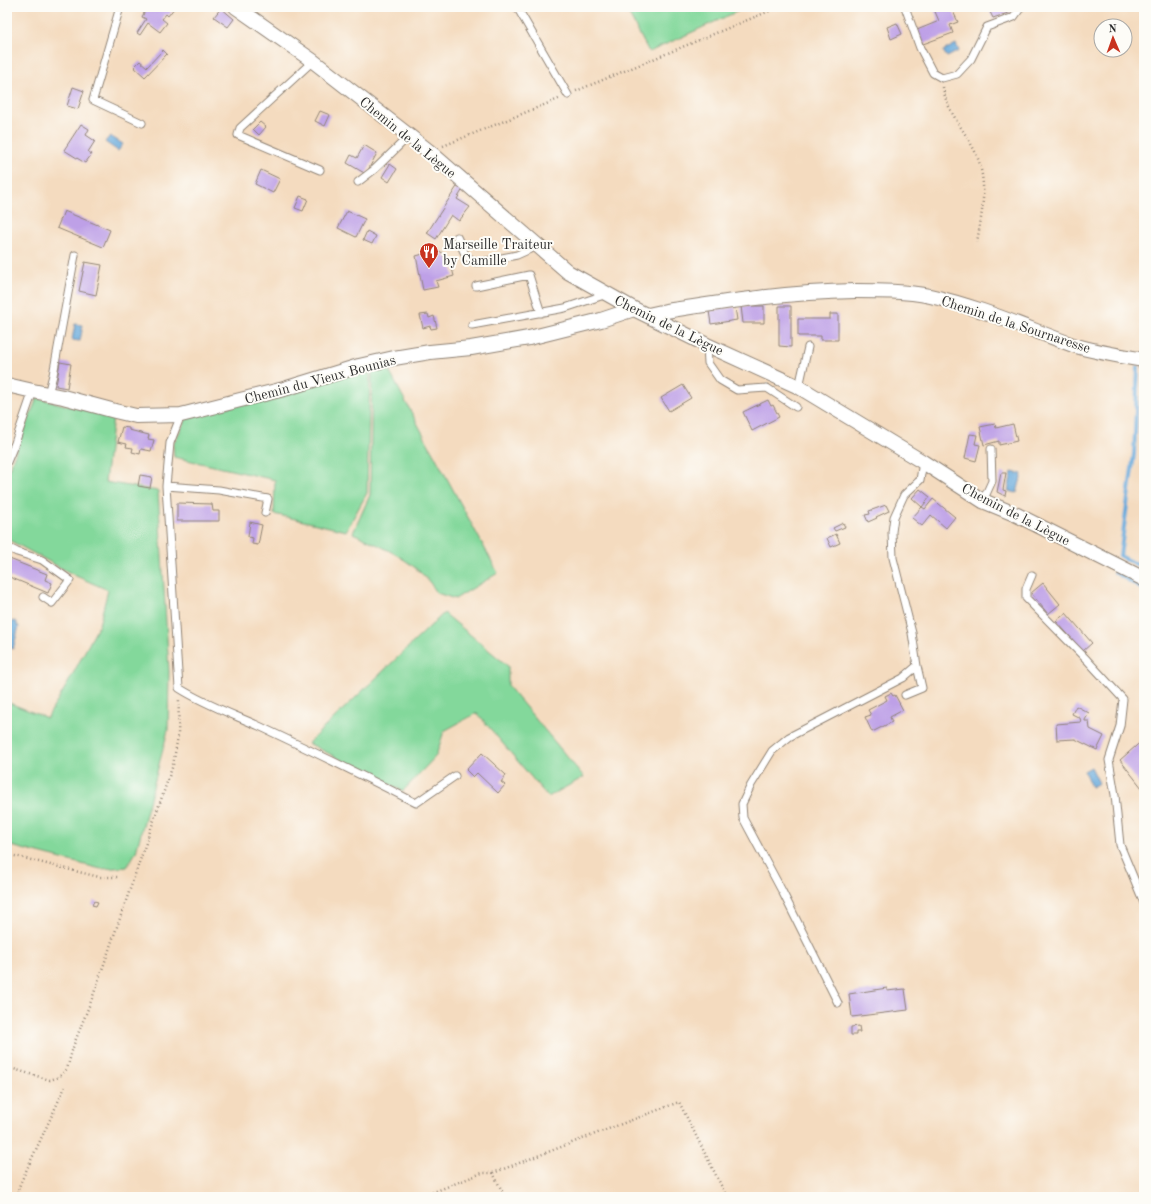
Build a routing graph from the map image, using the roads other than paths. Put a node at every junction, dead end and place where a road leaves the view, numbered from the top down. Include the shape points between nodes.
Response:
1 (120, 7) edge
2 (236, 7) edge
3 (517, 7) edge
4 (905, 7) edge
5 (1019, 7) edge
6 (314, 61) junction
7 (568, 95) road end
8 (142, 123) dead end
9 (409, 136) junction
10 (320, 170) dead end
11 (358, 182) dead end
12 (458, 237) dead end
13 (537, 246) junction
14 (76, 255) dead end
15 (476, 286) dead end
16 (607, 294) junction
17 (634, 309) junction
18 (541, 312) junction
19 (648, 315) junction
20 (472, 324) dead end
21 (707, 345) junction
22 (808, 347) dead end
23 (1144, 360) edge
24 (7, 385) edge
25 (799, 387) junction
26 (33, 391) junction
27 (48, 394) junction
28 (796, 407) dead end
29 (181, 415) junction
30 (991, 448) dead end
31 (7, 462) edge
32 (923, 462) junction
33 (166, 486) junction
34 (983, 501) junction
35 (265, 513) dead end
36 (7, 547) edge
37 (1032, 575) dead end
38 (1144, 579) edge
39 (43, 596) dead end
40 (917, 666) junction
41 (905, 695) dead end
42 (455, 776) dead end
43 (1144, 903) edge
44 (838, 1002) dead end

1 - 8 lane via 93,100
2 - 6 street, Chemin de la Lègue
3 - 7 lane
4 - 5 lane via 920,48 933,73 942,78 957,74 971,59 987,27 1014,17
6 - 9 street, Chemin de la Lègue
6 - 10 lane via 240,128 238,135
9 - 11 lane
9 - 13 street, Chemin de la Lègue
12 - 13 lane via 466,256 475,262 517,256
13 - 16 street, Chemin de la Lègue via 568,272
14 - 27 lane via 54,375
15 - 18 lane via 529,275
16 - 17 street, Chemin de la Lègue
16 - 18 lane via 565,308
17 - 19 street, Chemin de la Lègue
17 - 29 street, Chemin du Vieux Bounias via 530,338 394,358
18 - 20 lane
19 - 21 street, Chemin de la Lègue
19 - 23 street, Chemin de la Sournaresse via 687,307 780,295 880,291 930,296 976,309 1074,345
21 - 25 street, Chemin de la Lègue
21 - 28 lane via 708,363 720,380 737,390 768,388
22 - 25 lane
24 - 26 street, Chemin du Vieux Bounias
25 - 32 street, Chemin de la Lègue
26 - 27 street, Chemin du Vieux Bounias
26 - 31 lane
27 - 29 street, Chemin du Vieux Bounias via 136,416
29 - 33 lane via 170,443
30 - 34 lane via 992,481
32 - 34 street, Chemin de la Lègue
32 - 40 lane via 920,480 904,496 894,516 892,532 893,558 912,633
33 - 35 lane via 219,490 268,499
33 - 42 lane via 179,688 196,699 354,771 416,803
34 - 38 street, Chemin de la Lègue via 1017,515
36 - 39 lane via 42,560 70,580 52,603
37 - 43 lane via 1026,589 1026,598 1123,699 1120,726 1109,760 1120,845
40 - 41 lane via 922,688
40 - 44 lane via 903,678 789,737 772,751 742,804 743,818

